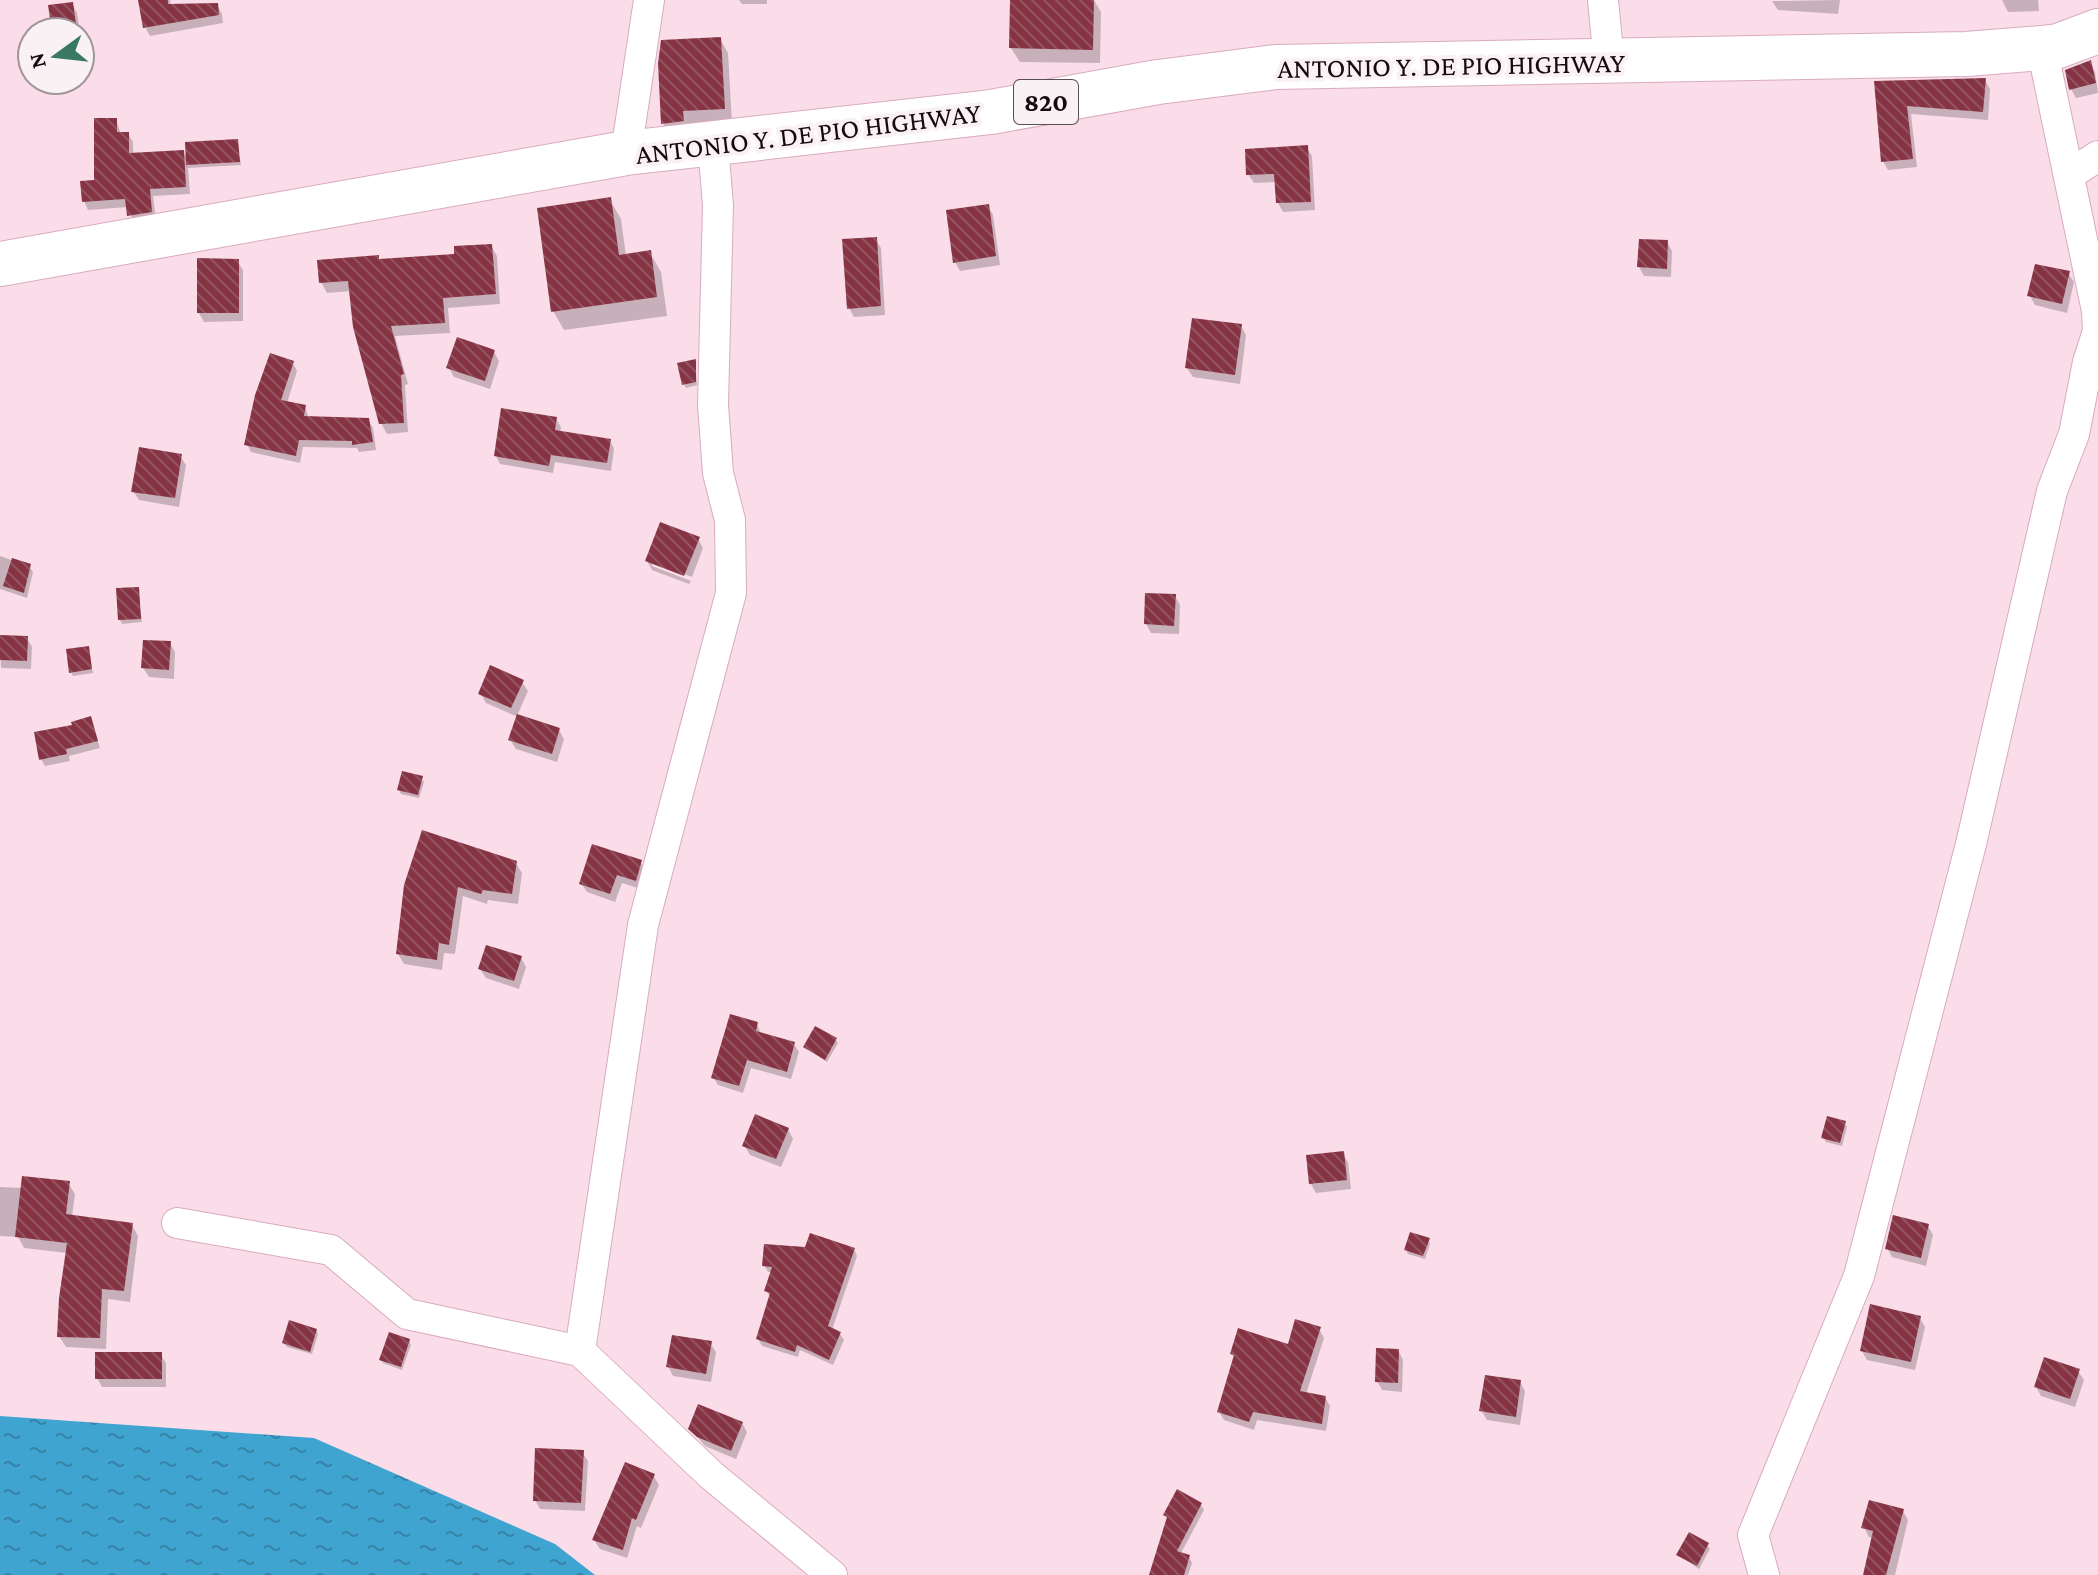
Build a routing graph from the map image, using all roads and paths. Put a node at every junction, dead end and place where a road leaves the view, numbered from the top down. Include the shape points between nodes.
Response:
1 (649, 0) edge
2 (1603, 0) edge
3 (2098, 31) edge
4 (2042, 48) junction
5 (1609, 62) junction
6 (713, 145) junction
7 (626, 153) junction
8 (2098, 156) edge
9 (2069, 175) junction
10 (0, 264) edge
11 (2098, 331) edge
12 (177, 1223) dead end
13 (580, 1351) junction
14 (832, 1575) edge
15 (1764, 1575) edge

1 - 7 street
2 - 5 street
3 - 4 highway, ANTONIO Y. DE PIO HIGHWAY / 820
4 - 5 highway, ANTONIO Y. DE PIO HIGHWAY / 820
4 - 9 street
5 - 6 highway, ANTONIO Y. DE PIO HIGHWAY / 820 via 1276,67 991,112
6 - 7 highway, ANTONIO Y. DE PIO HIGHWAY / 820
6 - 13 street via 718,205 713,405 718,473 730,520 731,593 643,925
7 - 10 highway, ANTONIO Y. DE PIO HIGHWAY / 820
8 - 9 street
9 - 11 street
11 - 15 street via 2074,434 2052,491 1971,844 1859,1276 1753,1535
12 - 13 street via 331,1250 407,1314
13 - 14 street via 711,1475

